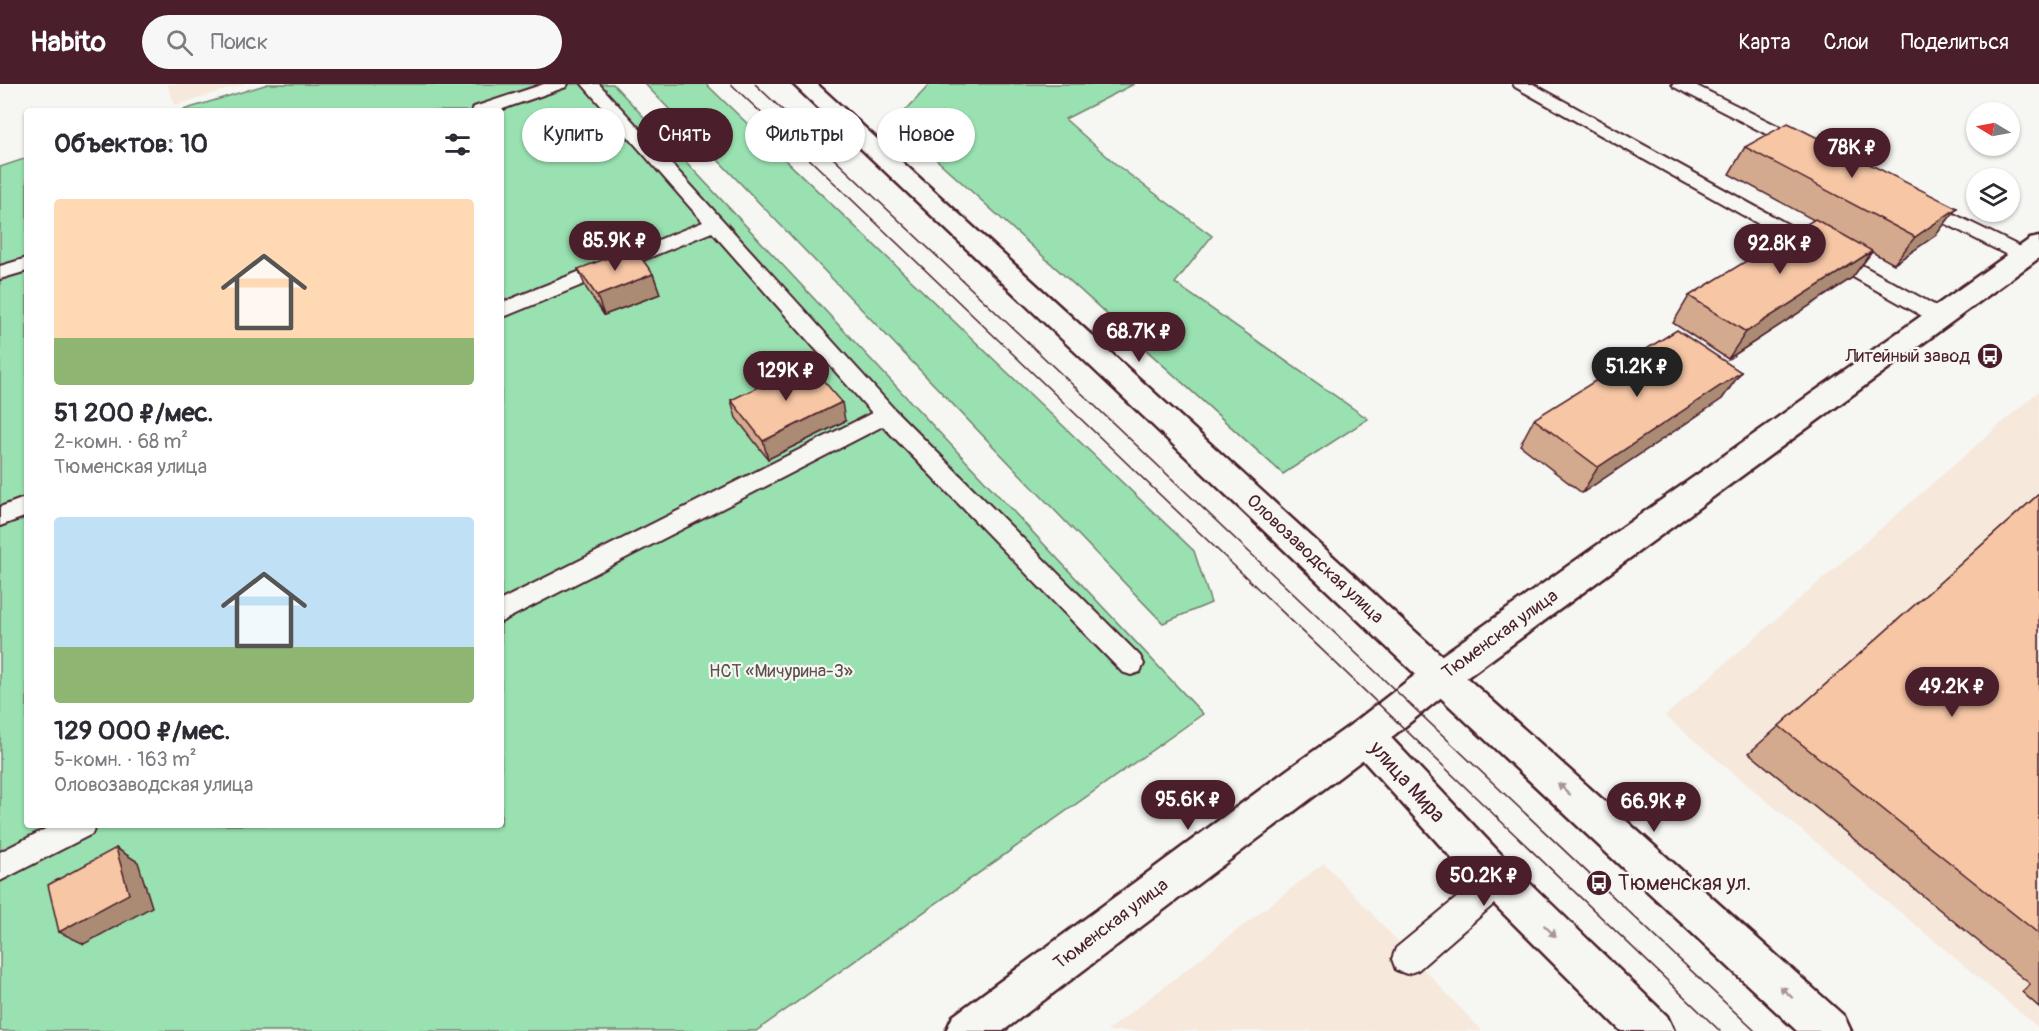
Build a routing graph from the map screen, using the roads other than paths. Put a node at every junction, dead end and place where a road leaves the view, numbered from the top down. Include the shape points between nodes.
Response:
1 (560, 84) edge
2 (590, 84) edge
3 (804, 84) edge
4 (1521, 84) edge
5 (1680, 84) edge
6 (489, 108) edge
7 (1816, 152) edge
8 (1909, 198) edge
9 (714, 224) junction
10 (2031, 250) edge
11 (24, 265) edge
12 (0, 273) edge
13 (504, 310) edge
14 (1940, 317) junction
15 (886, 416) junction
16 (24, 507) edge
17 (0, 518) edge
18 (504, 610) edge
19 (1131, 664) dead end
20 (1442, 676) junction
21 (1365, 736) junction
22 (76, 828) edge
23 (0, 867) edge
24 (1499, 881) junction
25 (1407, 959) dead end
26 (968, 1031) edge
27 (1652, 1031) edge
28 (1829, 1031) edge

1 - 6 lane
2 - 9 lane
3 - 20 street, Оловозаводская улица
4 - 14 lane
5 - 7 lane
8 - 10 lane
9 - 13 lane
9 - 15 lane
10 - 14 street, Тюменская улица
11 - 12 lane
14 - 20 street, Тюменская улица
15 - 18 lane
15 - 19 lane
16 - 17 lane
20 - 21 street, Тюменская улица
28 -> 20 street, Оловозаводская улица
21 - 24 street, улица Мира
21 - 26 street, Тюменская улица
22 - 23 lane
24 - 25 lane
24 -> 27 street, улица Мира

